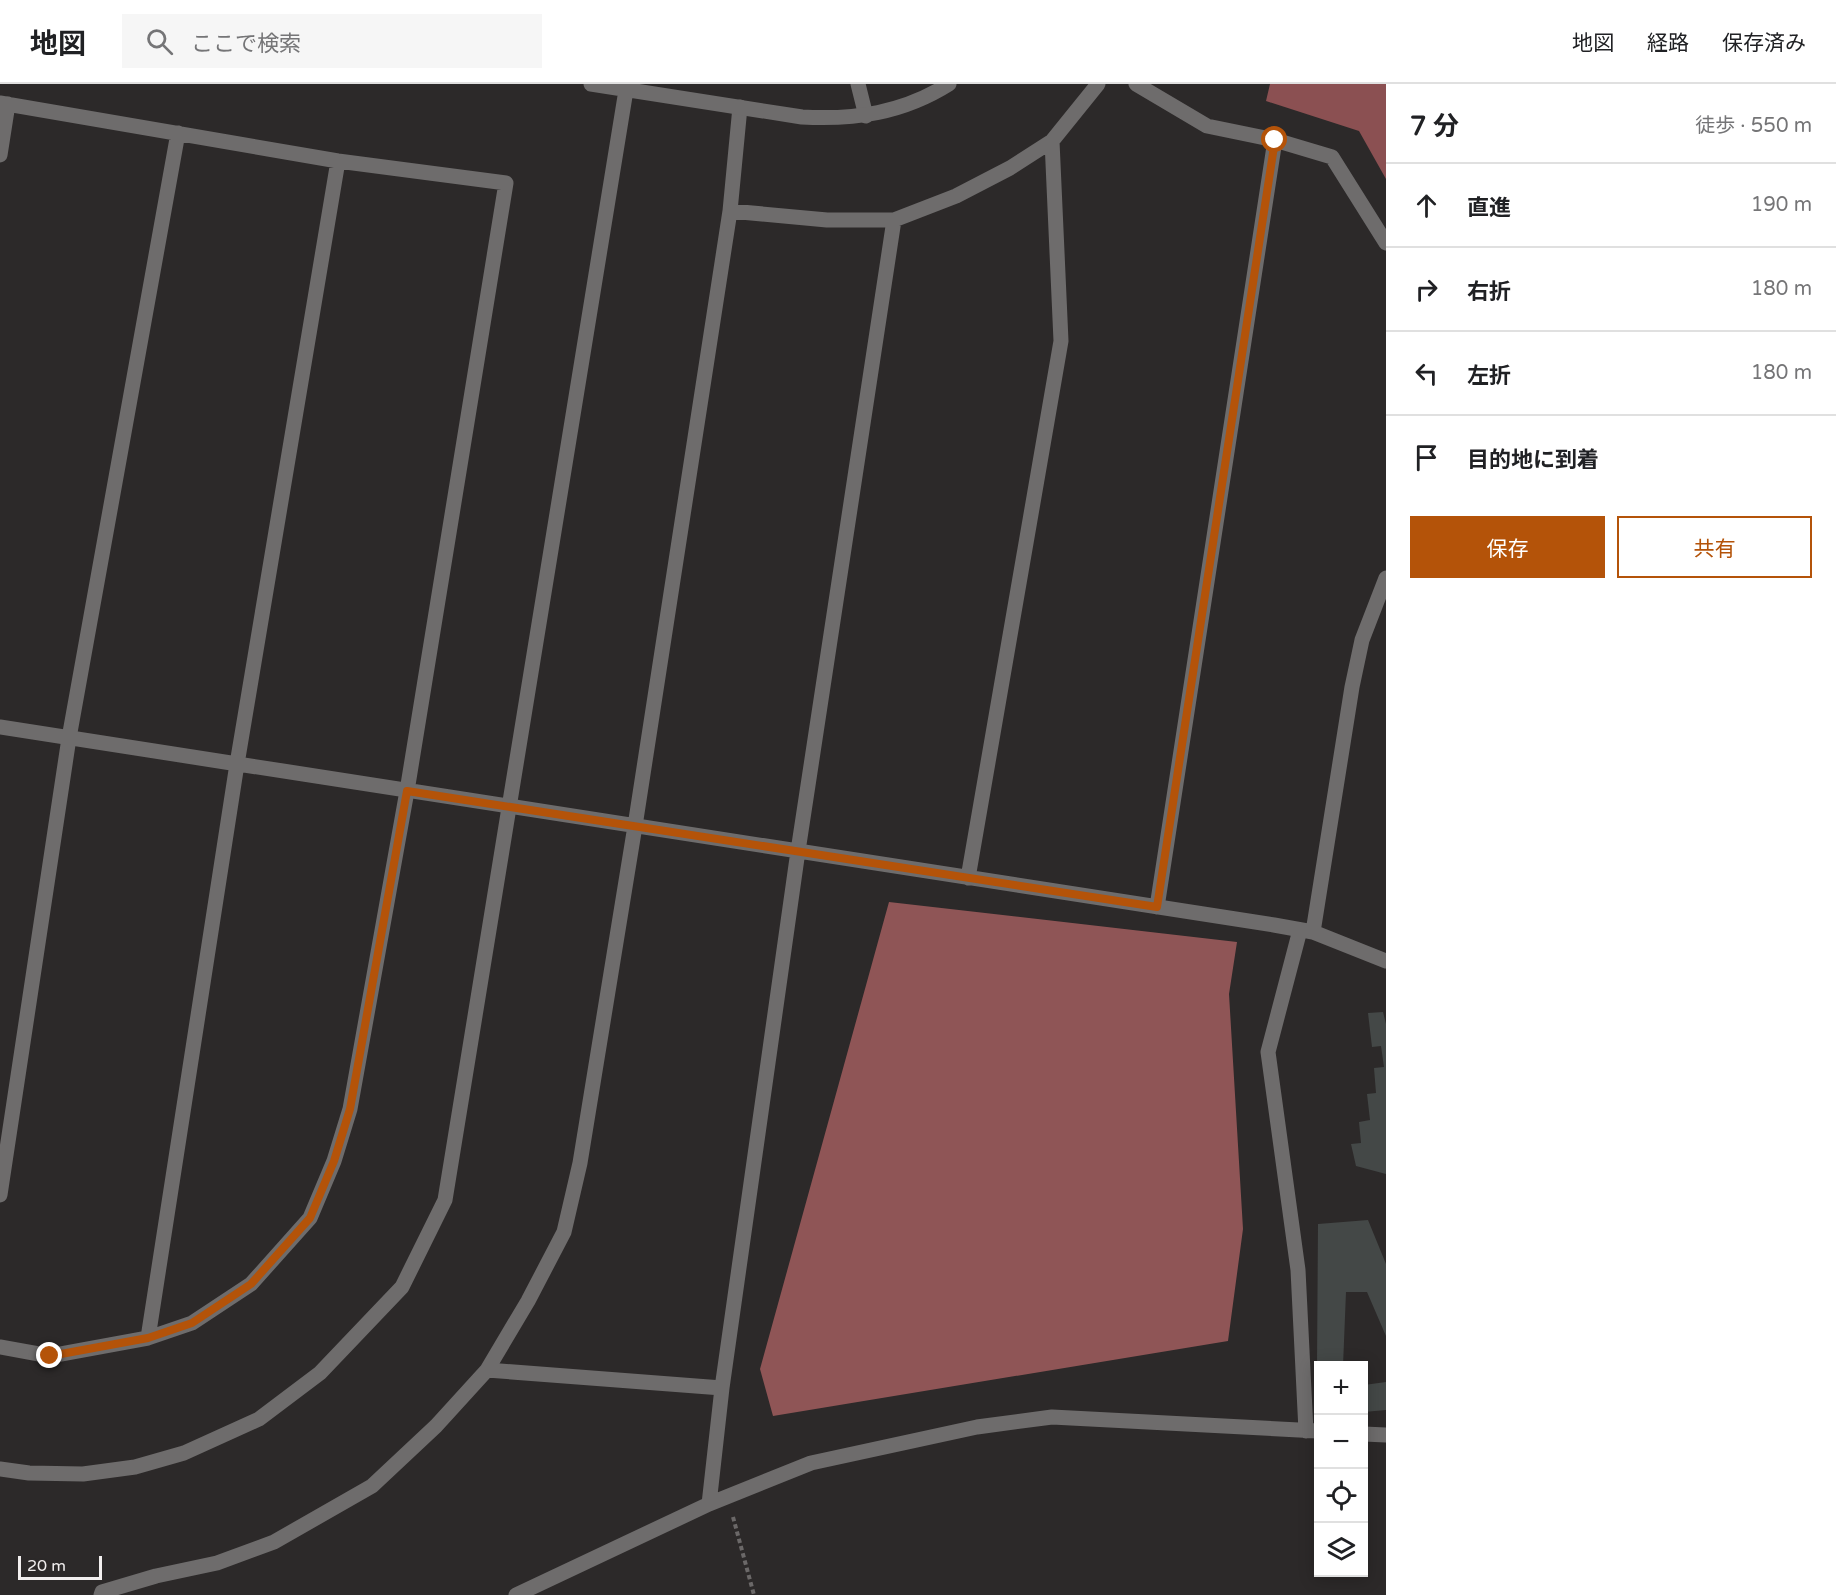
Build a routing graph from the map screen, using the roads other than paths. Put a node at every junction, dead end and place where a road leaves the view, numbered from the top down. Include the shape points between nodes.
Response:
1 (591, 84) edge
2 (858, 84) edge
3 (949, 84) edge
4 (1098, 84) edge
5 (1136, 84) edge
6 (627, 87) edge
7 (4, 104) edge
8 (740, 107) junction
9 (866, 116) junction
10 (178, 133) junction
11 (1275, 140) junction
12 (1053, 141) junction
13 (0, 155) edge
14 (338, 160) junction
15 (730, 211) junction
16 (894, 220) junction
17 (1386, 243) edge
18 (1385, 584) edge
19 (0, 727) edge
20 (69, 738) junction
21 (237, 764) junction
22 (407, 791) junction
23 (511, 807) junction
24 (635, 826) junction
25 (798, 851) junction
26 (968, 878) junction
27 (1157, 907) junction
28 (1307, 931) junction
29 (1386, 962) edge
30 (0, 1195) edge
31 (148, 1338) junction
32 (0, 1347) edge
33 (487, 1370) junction
34 (722, 1388) junction
35 (1312, 1431) edge
36 (1368, 1434) edge
37 (1386, 1435) edge
38 (0, 1469) edge
39 (710, 1504) junction
40 (102, 1595) edge
41 (516, 1595) edge

1 - 6 street
2 - 9 street
3 - 9 street via 909,105
4 - 12 street
5 - 11 street via 1207,126
6 - 8 street
6 - 23 street
7 - 10 street
7 - 13 street
8 - 9 street via 802,117
8 - 15 street
10 - 14 street
10 - 20 street
11 - 17 street via 1332,157
11 - 27 street
12 - 16 street via 956,196
12 - 26 street via 1061,341
14 - 21 street
14 - 22 street via 506,183
15 - 16 street via 827,220
15 - 24 street
16 - 25 street
18 - 28 street via 1362,640
19 - 20 street
20 - 21 street
20 - 30 street
21 - 22 street
21 - 31 street
22 - 23 street
22 - 31 street via 350,1109 310,1218 251,1284 192,1323
23 - 24 street
23 - 38 street via 445,1200 402,1287 320,1373 259,1419 184,1453 135,1467 83,1474
24 - 25 street
24 - 33 street via 580,1163 564,1232
25 - 26 street
25 - 34 street
26 - 27 street
27 - 28 street
28 - 29 street
28 - 35 street via 1268,1052 1298,1270
31 - 32 street via 50,1356
33 - 34 street
33 - 40 street via 436,1426 372,1486 274,1542 217,1563 156,1576
34 - 39 street
35 - 39 street via 1052,1417 976,1427 811,1463
36 - 37 street
39 - 41 street

